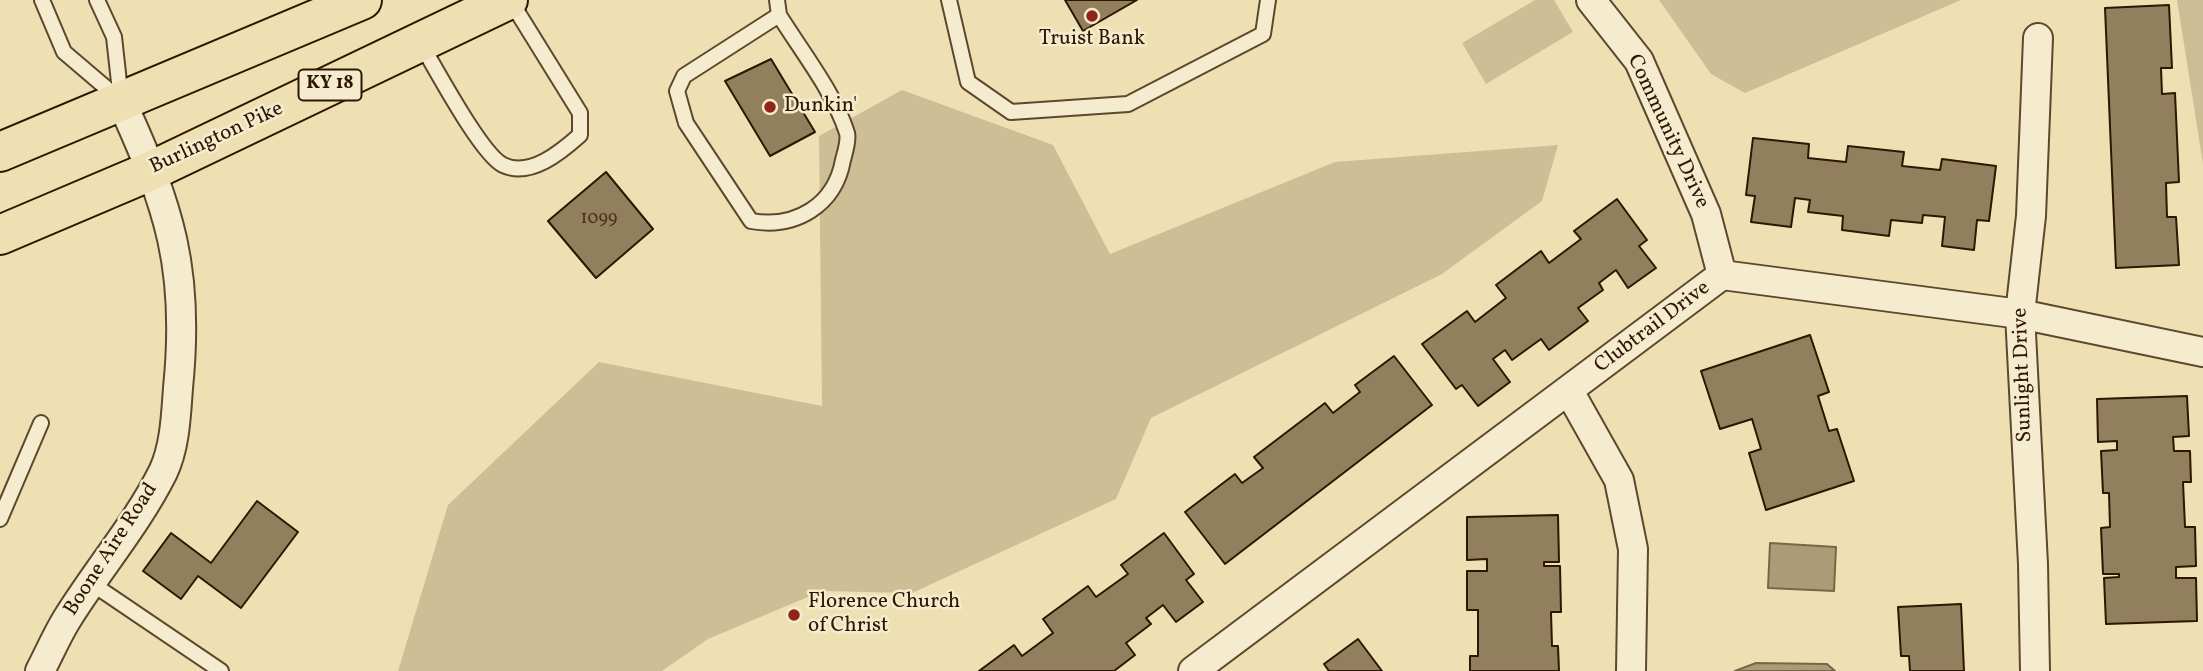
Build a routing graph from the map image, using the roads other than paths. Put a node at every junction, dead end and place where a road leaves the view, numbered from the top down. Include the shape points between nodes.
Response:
1 (42, 0) edge
2 (97, 0) edge
3 (362, 0) edge
4 (509, 0) edge
5 (777, 0) edge
6 (949, 0) edge
7 (1268, 0) edge
8 (1591, 0) edge
9 (779, 15) junction
10 (2038, 38) dead end
11 (420, 43) junction
12 (121, 101) junction
13 (0, 152) edge
14 (153, 170) junction
15 (0, 235) edge
16 (1722, 275) junction
17 (2020, 314) junction
18 (2203, 352) edge
19 (1569, 391) junction
20 (41, 423) dead end
21 (0, 519) edge
22 (91, 583) junction
23 (40, 671) edge
24 (221, 671) edge
25 (1194, 671) edge
26 (1631, 671) edge
27 (2035, 671) edge

1 - 12 lane via 64,51
2 - 12 lane via 114,37
3 - 12 main road
4 - 11 main road, Burlington Pike / KY 18
4 - 11 lane via 580,113 580,135 557,155 522,169 503,165 485,149
5 - 9 lane
6 - 7 lane via 968,82 1011,112 1128,104 1263,34
8 - 16 street, Community Drive via 1639,61 1706,214
9 - 9 lane via 848,135 841,170 823,204 796,218 768,224 751,221 687,123 677,91 684,76
10 - 17 street, Sunlight Drive via 2031,216
11 - 14 main road, Burlington Pike / KY 18
12 - 13 main road
12 - 14 street, Boone Aire Road
14 - 15 main road, Burlington Pike / KY 18
14 - 22 street, Boone Aire Road via 175,243 181,285 183,342 175,428 165,468 147,503
16 - 17 street, Clubtrail Drive
16 - 19 street, Clubtrail Drive
17 - 18 street, Clubtrail Drive
17 - 27 street, Sunlight Drive
19 - 25 street, Clubtrail Drive
19 - 26 street via 1619,480 1633,549
20 - 21 lane
22 - 23 street, Boone Aire Road
22 - 24 lane

